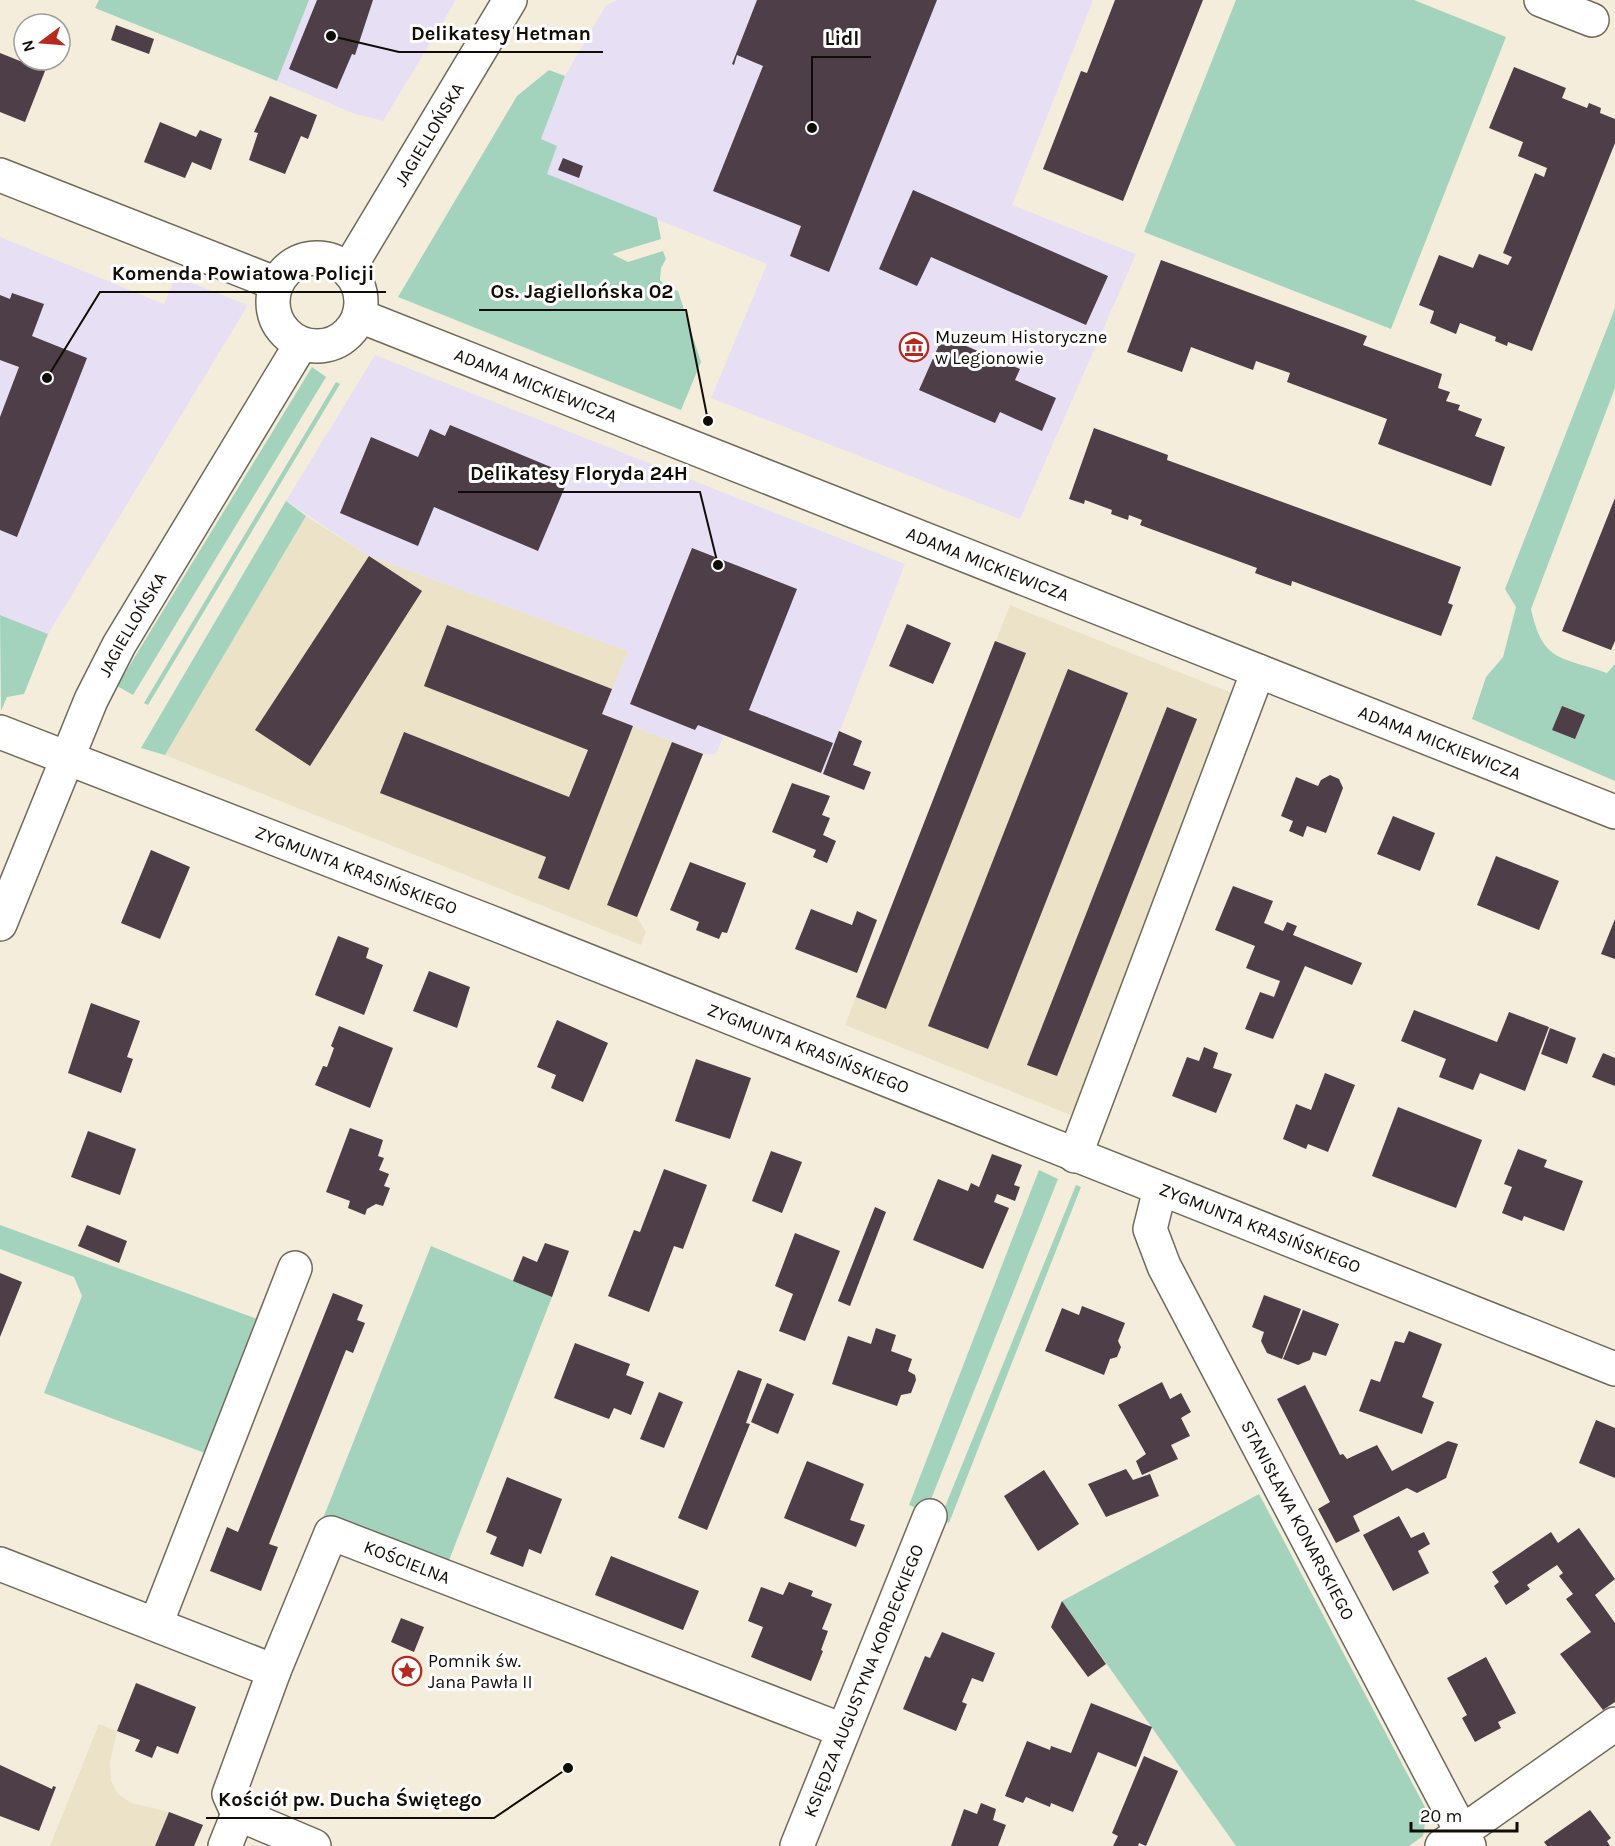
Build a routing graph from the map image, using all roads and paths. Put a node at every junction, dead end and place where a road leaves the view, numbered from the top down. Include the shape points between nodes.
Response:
1 (510, 0) edge
2 (1541, 0) edge
3 (1592, 20) dead end
4 (0, 175) edge
5 (348, 270) junction
6 (277, 284) junction
7 (360, 316) junction
8 (301, 344) junction
9 (1257, 671) junction
10 (0, 732) edge
11 (66, 759) junction
12 (1615, 812) edge
13 (0, 924) edge
14 (1075, 1156) junction
15 (1160, 1189) junction
16 (295, 1268) dead end
17 (1615, 1369) edge
18 (930, 1515) dead end
19 (0, 1564) edge
20 (156, 1624) junction
21 (274, 1671) junction
22 (1615, 1724) edge
23 (842, 1730) junction
24 (238, 1814) junction
25 (1457, 1841) edge
26 (225, 1846) edge
27 (314, 1846) edge
28 (797, 1846) edge

1 - 5 street, JAGIELLOŃSKA
2 - 3 street
4 - 6 street
5 - 6 street via 333,260 314,257 291,266
5 - 7 street via 361,291
6 - 8 street via 273,308 276,320 282,330
7 - 8 street via 347,336 336,343 319,347
7 - 9 street, ADAMA MICKIEWICZA
8 - 11 street, JAGIELLOŃSKA via 119,645
9 - 12 street, ADAMA MICKIEWICZA
9 - 14 street
10 - 11 street, ZYGMUNTA KRASIŃSKIEGO
11 - 13 street, JAGIELLOŃSKA
11 - 14 street, ZYGMUNTA KRASIŃSKIEGO via 495,924
14 - 15 street, ZYGMUNTA KRASIŃSKIEGO
15 - 17 street, ZYGMUNTA KRASIŃSKIEGO
15 - 25 street, STANISŁAWA KONARSKIEGO via 1150,1229 1164,1266
16 - 20 street
18 - 23 street, KSIĘDZA AUGUSTYNA KORDECKIEGO
19 - 20 street
20 - 21 street
21 - 23 street, KOŚCIELNA via 331,1533
21 - 24 street, KOŚCIELNA via 231,1786 231,1803
22 - 25 street
23 - 28 street, KSIĘDZA AUGUSTYNA KORDECKIEGO
24 - 26 street
24 - 27 street

